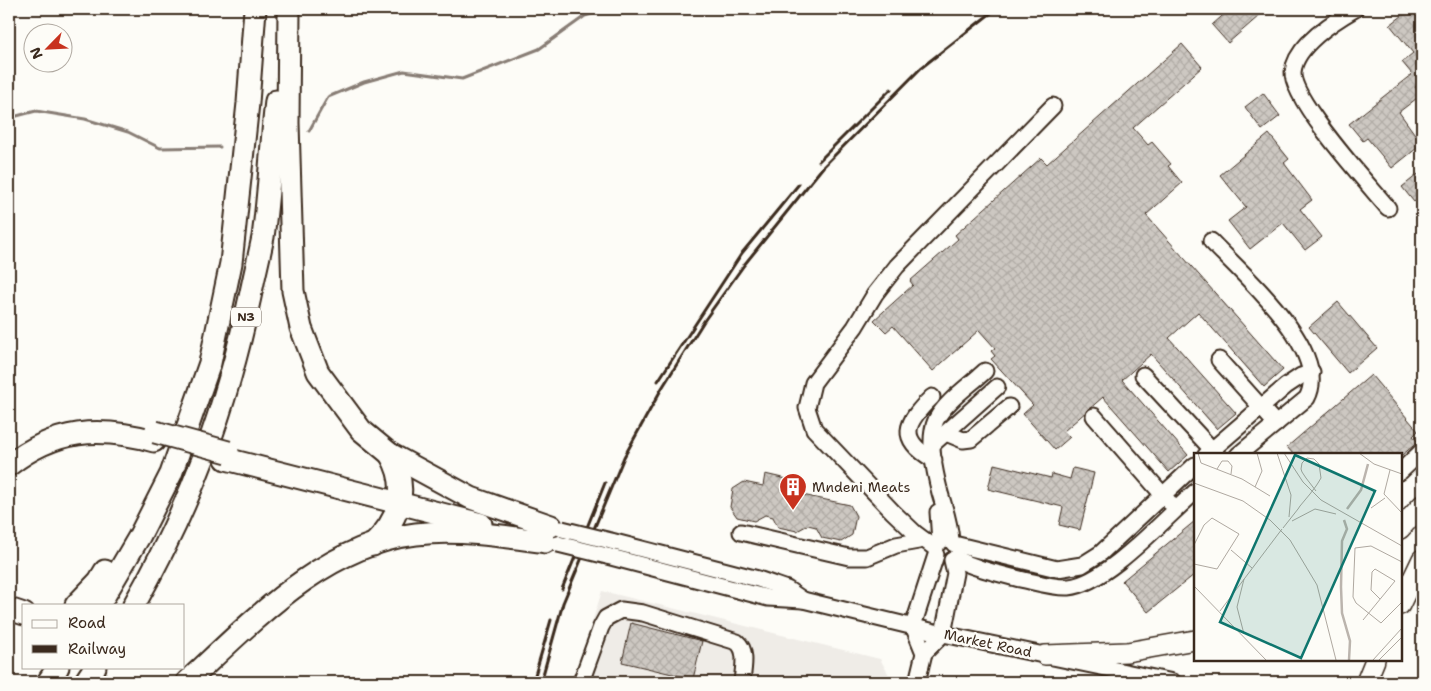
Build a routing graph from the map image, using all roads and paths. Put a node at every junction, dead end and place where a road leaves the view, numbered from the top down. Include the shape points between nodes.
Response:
1 (255, 9) edge
2 (283, 9) edge
3 (289, 9) edge
4 (1355, 9) edge
5 (1053, 106) dead end
6 (1388, 208) dead end
7 (1212, 241) dead end
8 (1219, 360) dead end
9 (985, 371) dead end
10 (1312, 372) junction
11 (1143, 375) dead end
12 (997, 387) dead end
13 (932, 398) dead end
14 (1261, 406) junction
15 (1008, 407) dead end
16 (194, 414) junction
17 (1094, 416) dead end
18 (1276, 424) junction
19 (946, 433) junction
20 (155, 436) junction
21 (933, 444) junction
22 (1422, 451) edge
23 (1211, 453) edge
24 (1240, 453) edge
25 (390, 454) junction
26 (9, 456) edge
27 (227, 456) junction
28 (934, 460) junction
29 (9, 466) edge
30 (1194, 466) edge
31 (1401, 471) edge
32 (1194, 493) edge
33 (1162, 495) junction
34 (400, 500) junction
35 (1422, 505) edge
36 (1176, 509) junction
37 (1401, 529) edge
38 (741, 532) dead end
39 (554, 535) junction
40 (373, 546) junction
41 (943, 549) junction
42 (1422, 559) edge
43 (1032, 564) junction
44 (1028, 581) junction
45 (803, 600) junction
46 (1401, 603) edge
47 (77, 604) edge
48 (100, 604) edge
49 (135, 604) edge
50 (9, 609) edge
51 (22, 613) edge
52 (913, 626) junction
53 (943, 634) junction
54 (1194, 640) edge
55 (924, 653) junction
56 (1045, 655) junction
57 (1375, 661) edge
58 (57, 668) edge
59 (94, 668) edge
60 (48, 682) edge
61 (85, 682) edge
62 (187, 682) edge
63 (582, 682) edge
64 (742, 682) edge
65 (917, 682) edge
66 (1173, 682) edge
67 (1366, 682) edge

1 - 16 highway, N3 via 231,263 210,363
2 - 49 highway, N3 via 262,238 236,360 189,497 165,550
3 - 25 highway via 289,210 293,291 301,328 318,372 338,402 361,430
4 - 6 street via 1303,48 1294,67 1294,84 1317,120
5 - 41 street via 897,266 813,383 808,398 807,408 814,429 893,512
7 - 10 street via 1297,337
8 - 14 street
9 - 21 street via 936,420
10 - 14 street via 1293,381
10 - 18 street via 1312,388 1307,398
11 - 23 street
12 - 19 street
13 - 28 street via 915,413 909,430 914,445
14 - 18 street
14 - 23 street
15 - 19 street via 971,439 963,440
16 - 47 highway via 99,581
16 - 48 highway, N3 via 171,474
17 - 33 street
18 - 24 street
19 - 21 street
20 - 26 highway via 118,426 82,425 50,433
20 - 27 highway
20 - 29 highway via 77,433 33,449
21 - 28 street
22 - 31 street
25 - 34 highway via 399,470
25 - 39 highway via 471,498
27 - 34 highway via 349,490
27 - 34 highway via 386,489
28 - 41 street via 941,493 938,513
30 - 33 street
32 - 36 street
33 - 36 street
33 - 43 street via 1101,553 1082,565 1057,569
34 - 39 highway
34 - 40 highway via 384,534
35 - 37 main road
36 - 44 street via 1113,566 1088,582 1057,587
38 - 41 street via 850,557 867,557 896,545
39 - 40 highway via 415,534
39 - 45 street, Market Road, bridge via 607,556 768,598
39 - 45 street, Market Road, bridge via 610,541 758,579 788,589
40 - 62 highway via 334,562 298,585 260,614
41 - 43 street
41 - 44 street via 983,570
41 - 52 street
41 - 53 street via 955,573
42 - 46 main road
43 - 44 street
45 - 52 street, Market Road
50 - 51 highway
52 - 53 street, Market Road
52 - 55 street
53 - 55 street
53 - 56 street, Market Road
54 - 56 main road via 1127,652
55 - 65 street
56 - 66 street, Market Road
57 - 67 main road
58 - 60 highway
59 - 61 highway
63 - 64 street via 606,618 622,610 643,613 736,642 744,659

